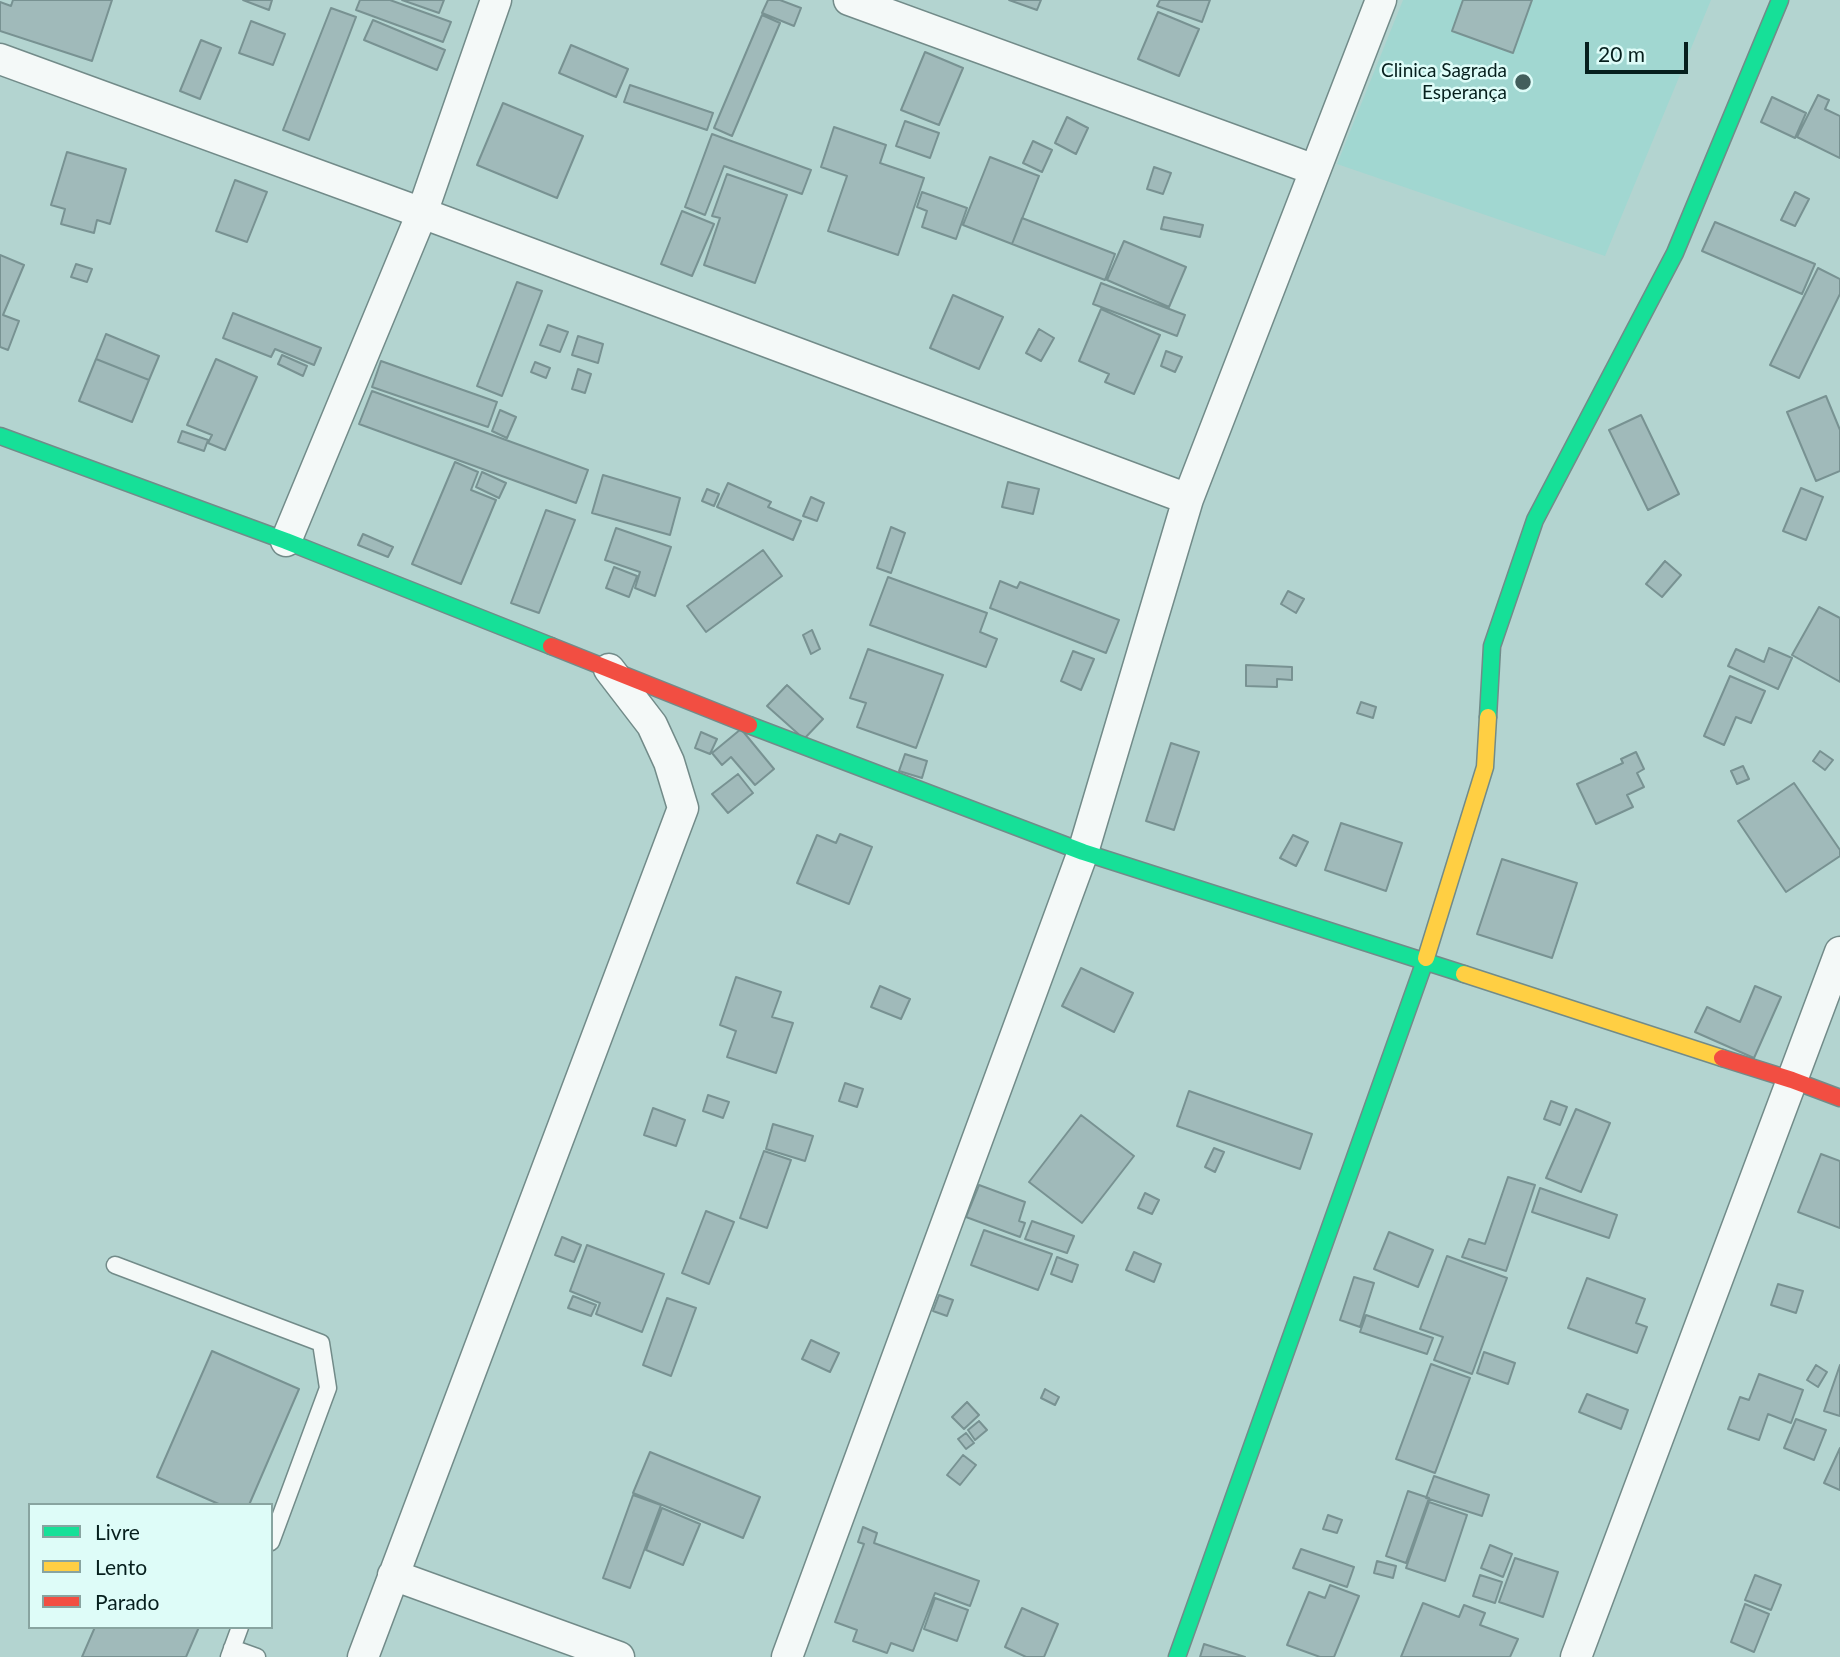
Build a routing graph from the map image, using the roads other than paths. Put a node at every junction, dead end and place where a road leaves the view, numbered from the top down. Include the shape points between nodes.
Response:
1 (496, 0) edge
2 (849, 0) edge
3 (1381, 0) edge
4 (1780, 0) edge
5 (0, 58) edge
6 (1315, 170) junction
7 (422, 214) junction
8 (0, 436) edge
9 (1188, 499) junction
10 (286, 541) junction
11 (608, 669) junction
12 (1083, 852) junction
13 (1840, 952) edge
14 (1424, 963) junction
15 (1792, 1080) junction
16 (1840, 1098) edge
17 (115, 1265) dead end
18 (273, 1537) edge
19 (393, 1574) junction
20 (239, 1629) edge
21 (230, 1652) edge
22 (257, 1657) edge
23 (363, 1657) edge
24 (618, 1657) edge
25 (787, 1657) edge
26 (1177, 1657) edge
27 (1576, 1657) edge

1 - 7 street
2 - 6 street
3 - 6 street
4 - 14 street via 1675,253 1535,520 1492,646 1485,766
5 - 7 street
6 - 9 street
7 - 9 street
7 - 10 street
8 - 10 street
9 - 12 street
10 - 11 street
11 - 12 street
11 - 19 street via 652,725 683,808
12 - 14 street
12 - 25 street
13 - 15 street
14 - 15 street
14 - 26 street
15 - 16 street
15 - 27 street
17 - 18 lane via 321,1343 328,1388
19 - 23 street
19 - 24 street
20 - 21 lane
21 - 22 lane

